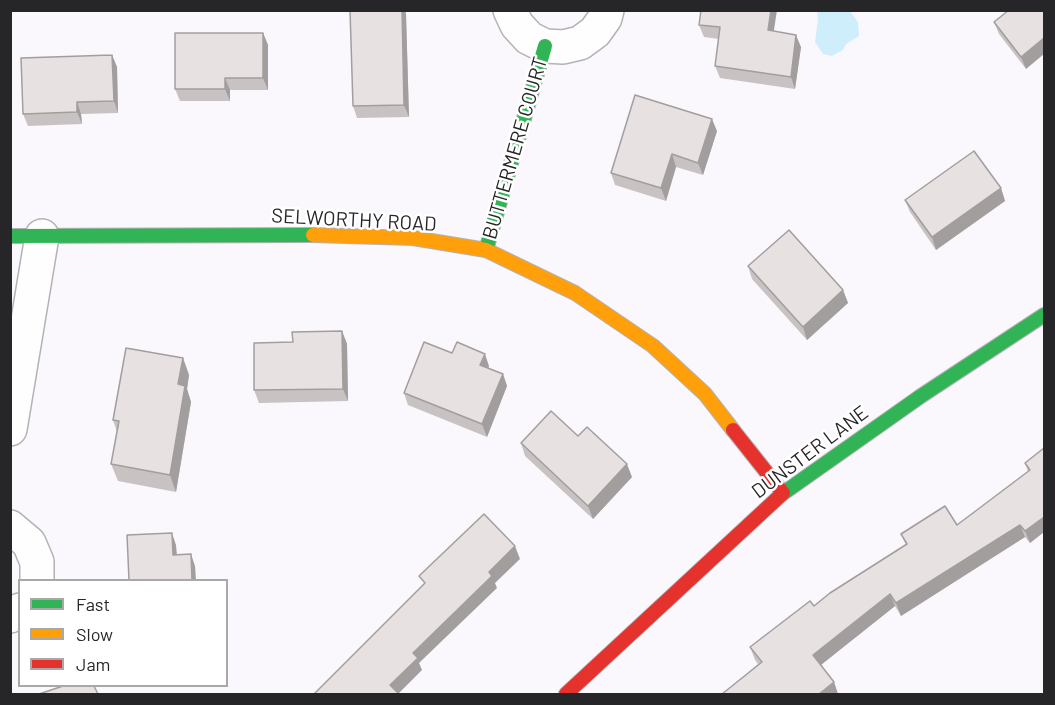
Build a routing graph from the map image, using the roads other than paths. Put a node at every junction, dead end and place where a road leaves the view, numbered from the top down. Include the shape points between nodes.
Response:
1 (510, 10) edge
2 (607, 10) edge
3 (545, 46) junction
4 (26, 236) edge
5 (486, 250) junction
6 (1044, 315) edge
7 (10, 429) edge
8 (783, 493) junction
9 (10, 527) edge
10 (37, 579) edge
11 (566, 694) edge

1 - 3 street, BUTTERMERE COURT via 529,38
2 - 3 street, BUTTERMERE COURT via 595,33 580,43
3 - 5 street, BUTTERMERE COURT
4 - 5 street, SELWORTHY ROAD via 334,234 413,238
4 - 7 street
5 - 8 street, SELWORTHY ROAD via 575,293 653,346 705,394
6 - 8 street, DUNSTER LANE
8 - 11 street, DUNSTER LANE
9 - 10 street via 29,543 37,561

